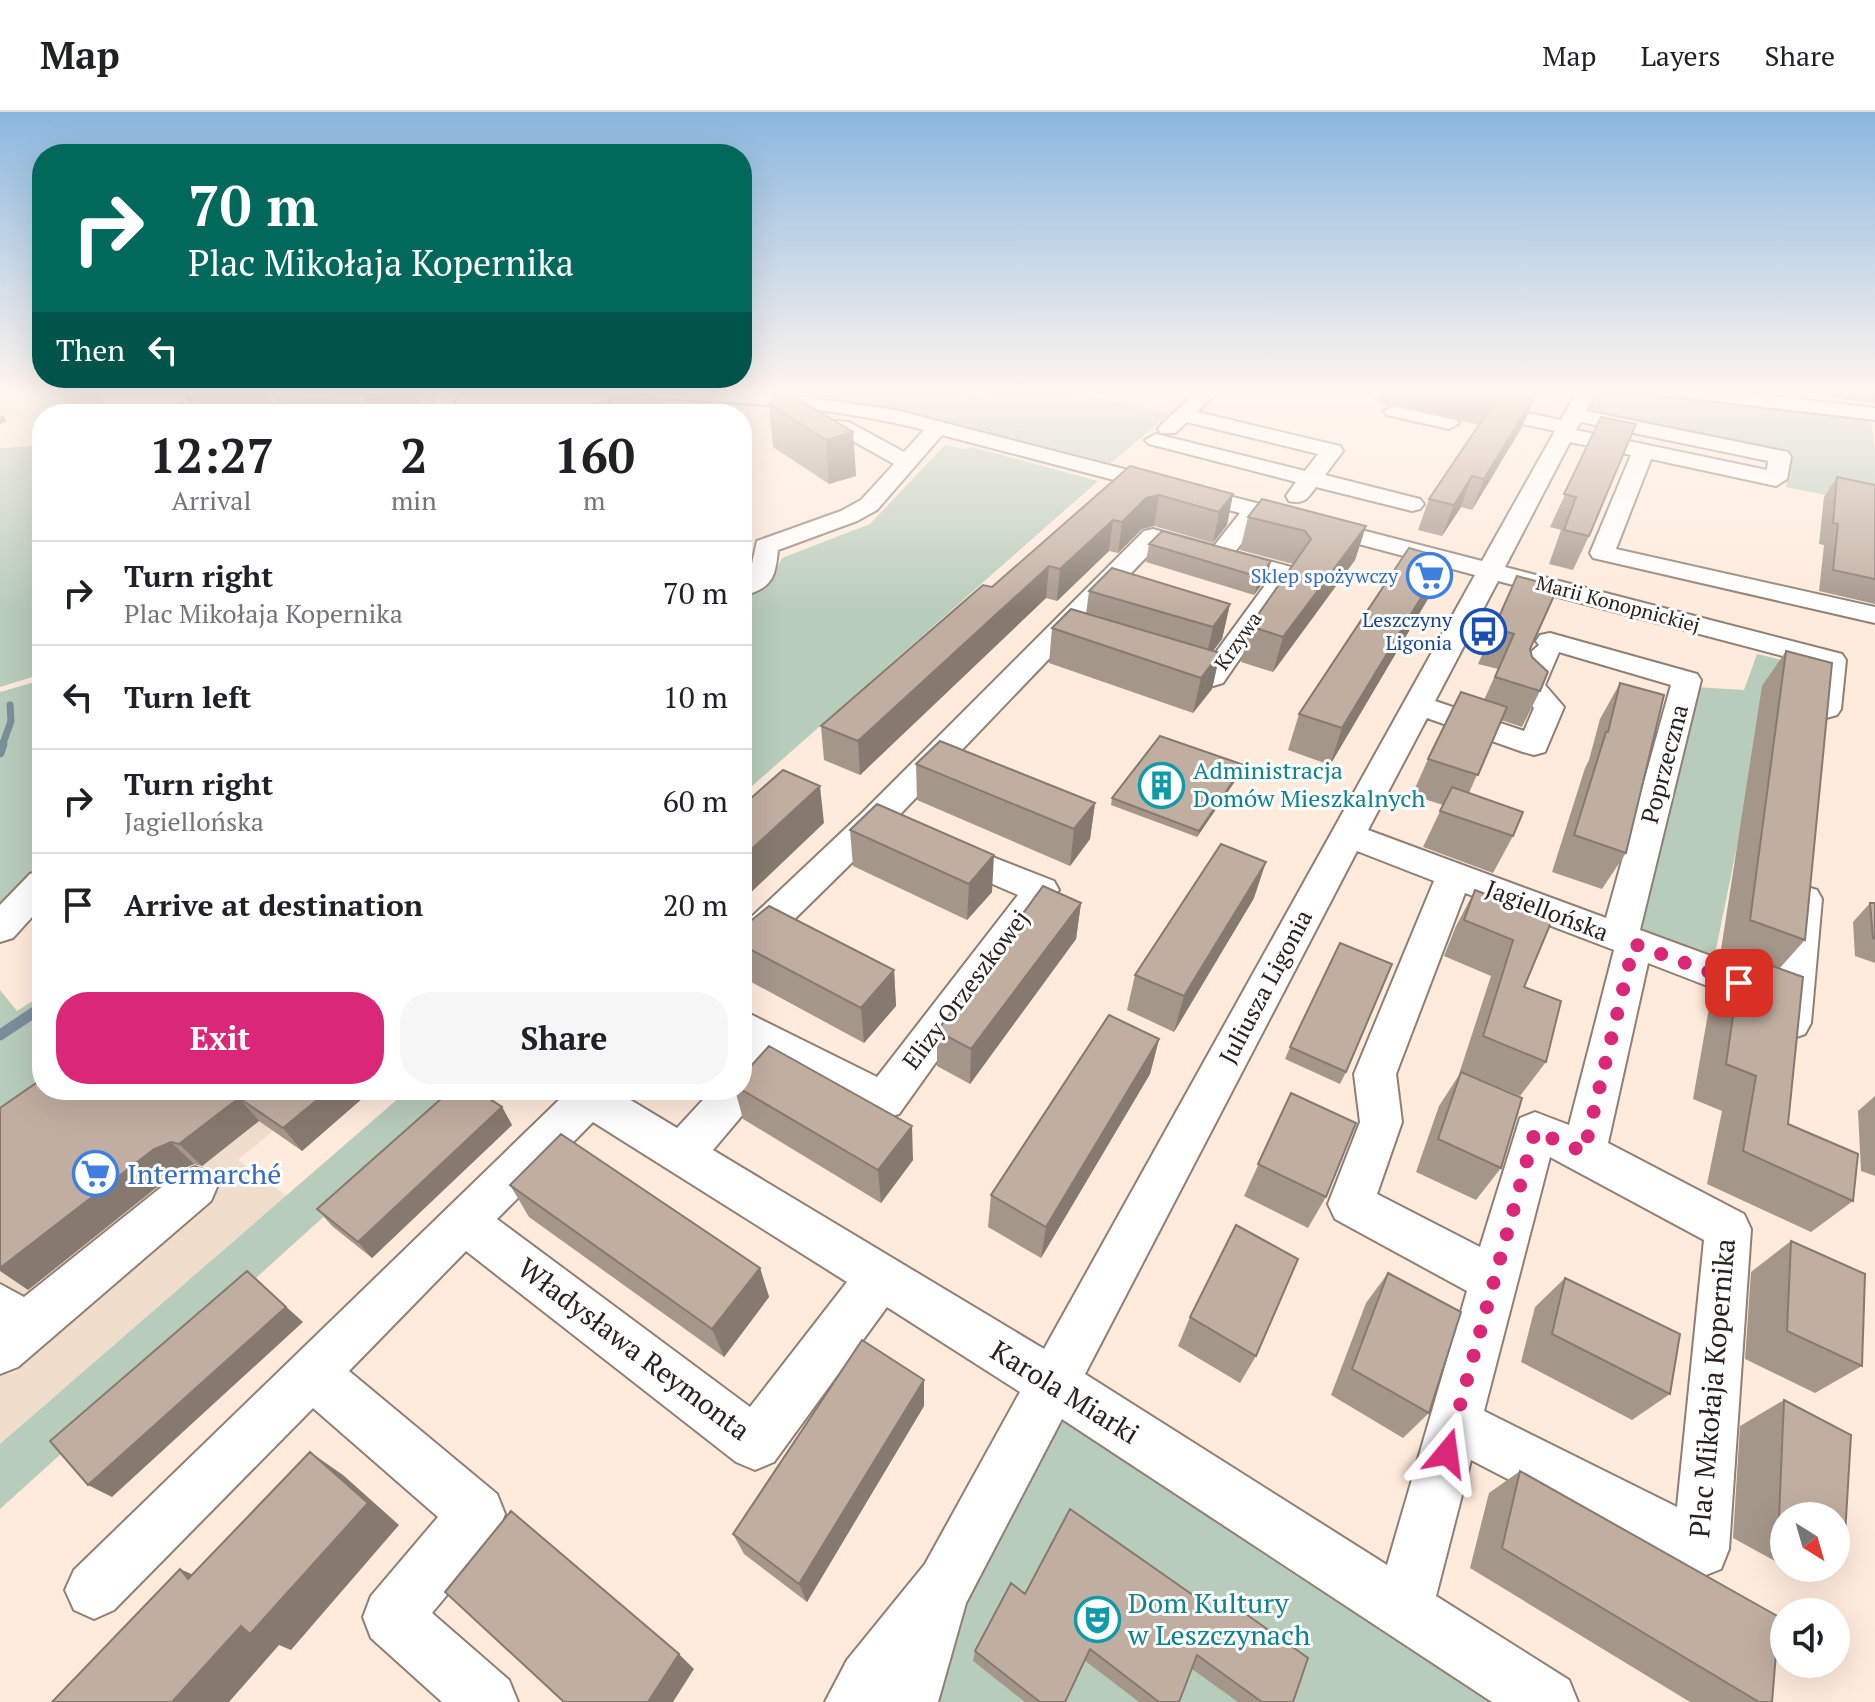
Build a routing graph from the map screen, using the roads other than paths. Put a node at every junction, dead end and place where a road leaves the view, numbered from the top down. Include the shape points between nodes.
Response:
1 (906, 463) edge
2 (1154, 463) edge
3 (1192, 463) edge
4 (1322, 463) edge
5 (1548, 463) edge
6 (1638, 463) edge
7 (1701, 463) edge
8 (1779, 463) edge
9 (1310, 479) junction
10 (1412, 504) dead end
11 (1268, 513) junction
12 (1220, 555) junction
13 (1490, 571) junction
14 (752, 582) edge
15 (1751, 588) junction
16 (1571, 592) junction
17 (1875, 615) edge
18 (1063, 631) junction
19 (1745, 637) junction
20 (1093, 640) edge
21 (1550, 641) junction
22 (1154, 659) edge
23 (1415, 704) junction
24 (1823, 737) edge
25 (874, 821) junction
26 (1348, 835) junction
27 (1808, 862) edge
28 (1454, 876) junction
29 (32, 894) edge
30 (0, 928) edge
31 (752, 938) edge
32 (1627, 941) junction
33 (1792, 1002) junction
34 (752, 1031) edge
35 (777, 1045) junction
36 (1790, 1063) edge
37 (752, 1074) edge
38 (578, 1100) edge
39 (594, 1100) edge
40 (729, 1100) edge
41 (1584, 1152) junction
42 (681, 1155) junction
43 (195, 1187) dead end
44 (464, 1222) junction
45 (880, 1277) junction
46 (1494, 1280) junction
47 (7, 1329) edge
48 (312, 1373) junction
49 (1053, 1383) junction
50 (1455, 1424) junction
51 (945, 1584) junction
52 (94, 1590) dead end
53 (1403, 1609) junction
54 (487, 1702) edge
55 (856, 1702) edge
56 (907, 1702) edge
57 (1547, 1702) edge

1 - 14 street via 869,505 766,546 762,577
2 - 11 street, Marii Konopnickiej
3 - 9 street
4 - 9 street
5 - 13 street, Juliusza Ligonia
6 - 15 street via 1602,553
7 - 8 street via 1776,479
9 - 10 street
9 - 11 street
11 - 12 street
11 - 13 street, Marii Konopnickiej
12 - 18 street via 1153,536
12 - 22 street, Krzywa via 1286,573 1213,677
13 - 16 street, Marii Konopnickiej
13 - 23 street, Juliusza Ligonia
15 - 17 street
15 - 19 street
16 - 19 street, Marii Konopnickiej
16 - 21 street
18 - 20 street
18 - 25 street
19 - 24 street, Marii Konopnickiej via 1832,660
21 - 23 street via 1530,686 1549,707 1534,745
21 - 32 street, Poprzeczna via 1687,680
23 - 26 street, Juliusza Ligonia
25 - 31 street
25 - 35 street, Elizy Orzeszkowej via 1041,890 884,1101
26 - 28 street, Jagiellońska
26 - 49 street, Juliusza Ligonia
27 - 33 street
28 - 32 street, Jagiellońska
28 - 46 street via 1375,1074 1381,1122 1351,1204
29 - 30 street
32 - 33 street, Jagiellońska
32 - 41 street
33 - 36 street
34 - 35 street
35 - 37 street
38 - 44 street
39 - 42 street, Karola Miarki
40 - 42 street
41 - 46 street, Plac Mikołaja Kopernika via 1535,1131
41 - 50 street, Plac Mikołaja Kopernika via 1728,1229 1701,1549
42 - 45 street, Karola Miarki
43 - 47 street
44 - 45 street, Władysława Reymonta via 755,1443
44 - 48 street
45 - 49 street, Karola Miarki
46 - 50 street, Plac Mikołaja Kopernika
48 - 52 street
48 - 54 street via 477,1514 392,1617
49 - 51 street, Juliusza Ligonia
49 - 53 street, Karola Miarki
50 - 53 street, Plac Mikołaja Kopernika
51 - 55 street, Juliusza Ligonia
51 - 56 street, Juliusza Ligonia
53 - 57 street, Karola Miarki

